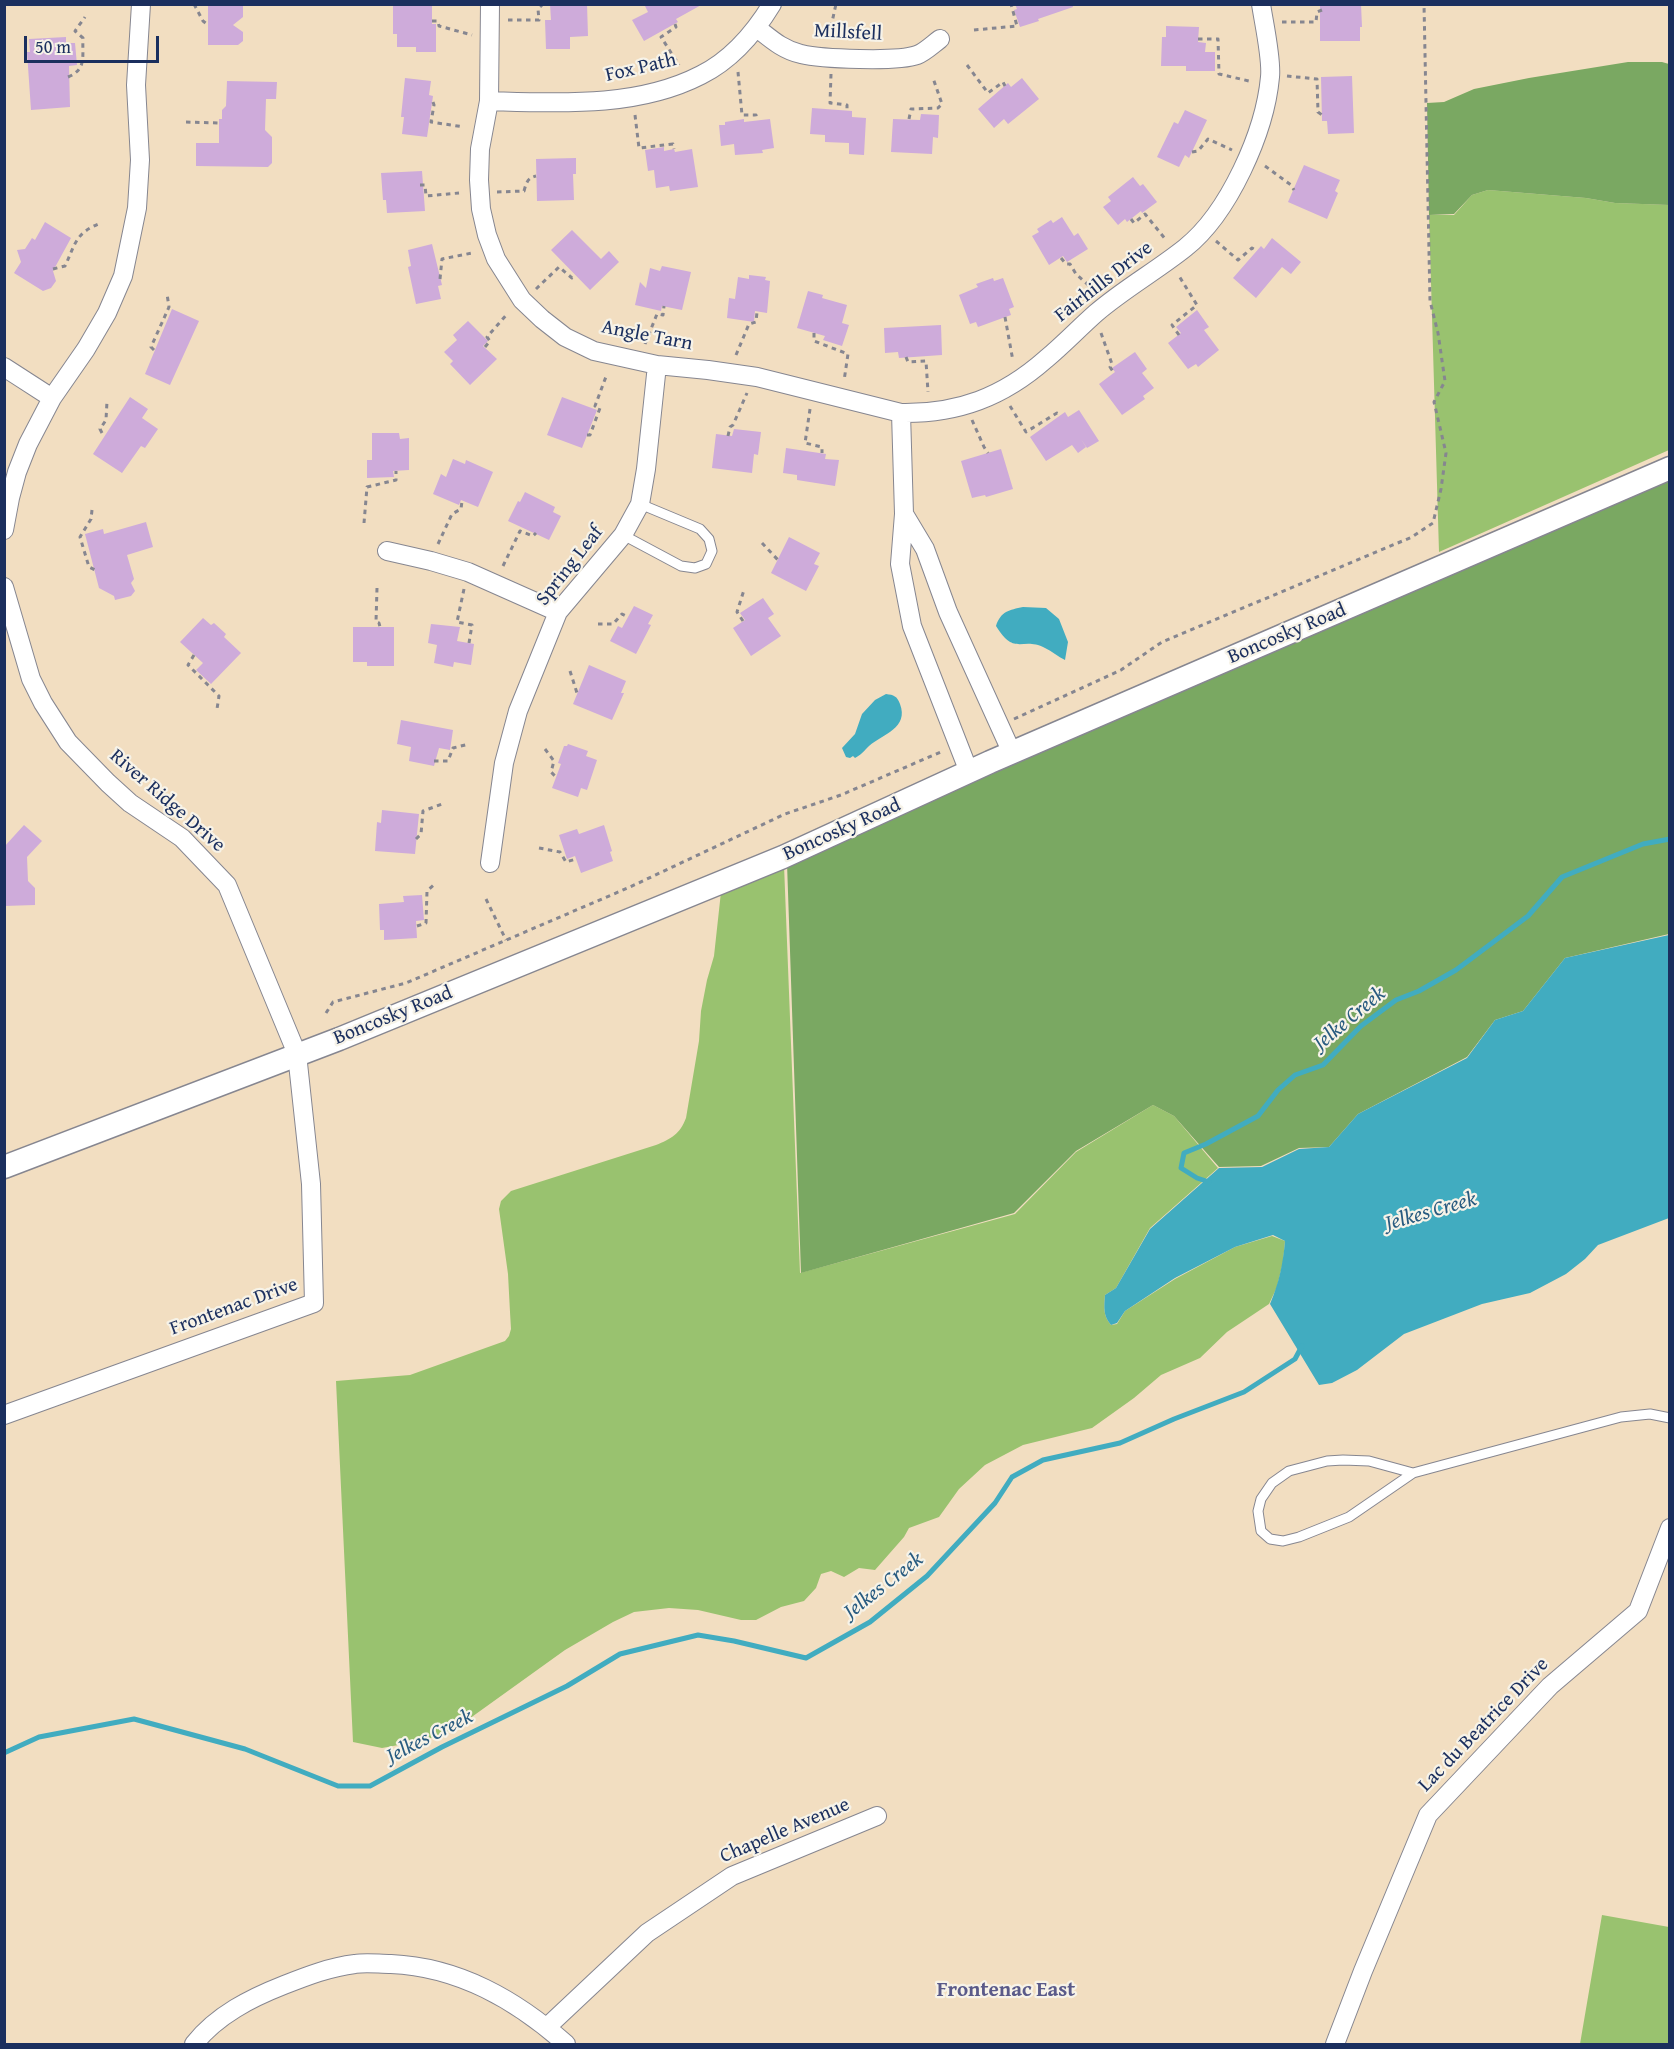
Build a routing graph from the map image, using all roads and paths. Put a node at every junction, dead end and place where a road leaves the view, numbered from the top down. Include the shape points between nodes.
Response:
1 (141, 4) edge
2 (194, 4) edge
3 (490, 4) edge
4 (543, 4) edge
5 (772, 4) edge
6 (836, 4) edge
7 (1011, 4) edge
8 (1261, 4) edge
9 (1424, 4) edge
10 (1322, 10) dead end
11 (85, 17) dead end
12 (508, 20) dead end
13 (432, 21) dead end
14 (1282, 22) dead end
15 (675, 24) dead end
16 (208, 25) dead end
17 (758, 28) junction
18 (974, 30) dead end
19 (472, 35) dead end
20 (829, 36) dead end
21 (940, 39) dead end
22 (1198, 39) dead end
23 (967, 64) dead end
24 (680, 65) dead end
25 (738, 70) dead end
26 (831, 72) dead end
27 (1286, 76) dead end
28 (68, 77) dead end
29 (933, 78) dead end
30 (1249, 81) dead end
31 (1005, 86) dead end
32 (489, 101) junction
33 (433, 102) dead end
34 (848, 111) dead end
35 (635, 115) dead end
36 (1322, 115) dead end
37 (909, 119) dead end
38 (757, 120) dead end
39 (186, 122) dead end
40 (219, 123) dead end
41 (464, 127) dead end
42 (674, 149) dead end
43 (1232, 150) dead end
44 (1192, 152) dead end
45 (1265, 166) dead end
46 (536, 176) dead end
47 (420, 185) dead end
48 (1294, 190) dead end
49 (495, 192) dead end
50 (459, 193) dead end
51 (1131, 219) dead end
52 (101, 223) dead end
53 (1166, 241) dead end
54 (1216, 242) dead end
55 (1257, 251) dead end
56 (472, 253) dead end
57 (1061, 258) dead end
58 (53, 269) dead end
59 (576, 276) dead end
60 (1179, 276) dead end
61 (440, 279) dead end
62 (534, 290) dead end
63 (1094, 290) dead end
64 (166, 294) dead end
65 (664, 306) dead end
66 (758, 312) dead end
67 (508, 313) dead end
68 (1005, 317) dead end
69 (1100, 332) dead end
70 (814, 333) dead end
71 (1179, 335) dead end
72 (645, 346) dead end
73 (485, 347) dead end
74 (154, 350) dead end
75 (736, 356) dead end
76 (906, 357) dead end
77 (1013, 362) dead end
78 (657, 365) junction
79 (4, 367) edge
80 (607, 374) dead end
81 (1114, 374) dead end
82 (844, 383) dead end
83 (928, 392) dead end
84 (747, 393) dead end
85 (51, 398) junction
86 (107, 401) dead end
87 (1009, 405) dead end
88 (810, 409) dead end
89 (901, 413) junction
90 (1061, 415) dead end
91 (972, 419) dead end
92 (102, 433) dead end
93 (587, 435) dead end
94 (728, 436) dead end
95 (822, 453) dead end
96 (988, 453) dead end
97 (1670, 468) edge
98 (396, 471) dead end
99 (462, 501) dead end
100 (640, 504) junction
101 (92, 510) dead end
102 (904, 514) junction
103 (364, 523) dead end
104 (4, 530) edge
105 (536, 533) dead end
106 (623, 535) junction
107 (762, 543) dead end
108 (438, 544) dead end
109 (387, 551) dead end
110 (778, 560) dead end
111 (503, 566) dead end
112 (95, 570) dead end
113 (4, 587) edge
114 (377, 588) dead end
115 (464, 589) dead end
116 (744, 590) dead end
117 (558, 612) junction
118 (628, 617) dead end
119 (743, 621) dead end
120 (598, 624) dead end
121 (380, 627) dead end
122 (470, 643) dead end
123 (195, 655) dead end
124 (570, 671) dead end
125 (577, 693) dead end
126 (218, 709) dead end
127 (999, 727) junction
128 (469, 744) dead end
129 (958, 745) junction
130 (545, 749) dead end
131 (1012, 753) junction
132 (434, 761) dead end
133 (969, 772) junction
134 (556, 777) dead end
135 (445, 804) dead end
136 (416, 839) dead end
137 (539, 848) dead end
138 (576, 859) dead end
139 (490, 863) dead end
140 (436, 883) dead end
141 (486, 899) dead end
142 (417, 926) dead end
143 (506, 940) junction
144 (326, 1012) dead end
145 (297, 1054) junction
146 (4, 1167) edge
147 (4, 1415) edge
148 (1670, 1418) edge
149 (1413, 1473) junction
150 (1670, 1528) edge
151 (877, 1816) dead end
152 (547, 2027) junction
153 (194, 2044) edge
154 (566, 2044) edge
155 (1335, 2044) edge

1 - 85 street via 136,85 140,160 137,208 123,276 86,349
2 - 16 path
3 - 32 street, Angle Tarn
4 - 12 path via 538,9 538,20
5 - 17 street, Fox Path
6 - 20 path
7 - 18 path via 1017,26
8 - 89 street, Fairhills Drive via 1270,75 1262,120 1244,168 1213,217 1187,247 1107,304 1045,361 1003,390 961,408
9 - 127 path via 1430,302 1445,381 1434,402 1446,453 1433,523 1412,537 1162,642 1121,670
10 - 14 path via 1317,12 1316,22
11 - 28 path via 75,31 82,38 82,66
13 - 19 path
15 - 24 path via 661,37
17 - 21 street, Millsfell via 776,44 801,54 829,57 917,55
17 - 32 street, Fox Path via 712,68 673,87 641,95 558,103
22 - 30 path via 1218,39 1219,74
23 - 31 path via 988,93 1003,82
25 - 38 path via 742,115 756,115
26 - 34 path via 830,103 848,105
27 - 36 path via 1317,79 1318,112
29 - 37 path via 942,104 938,108 911,109
32 - 78 street, Angle Tarn via 480,149 481,209 496,260 508,280 522,300 565,337 594,351
33 - 41 path via 431,122
35 - 42 path via 639,148 674,144
39 - 40 path
43 - 44 path via 1208,139 1198,151
45 - 48 path
46 - 49 path via 527,182 524,191
47 - 50 path via 426,185 426,196
51 - 53 path via 1134,223 1145,214
52 - 58 path via 79,236 65,266
54 - 55 path via 1238,260 1252,248
56 - 61 path via 442,259
57 - 63 path
59 - 62 path via 572,278 559,267
60 - 71 path via 1197,305 1172,325
64 - 74 path via 169,307 151,347
65 - 72 path
66 - 75 path
67 - 73 path via 487,337 490,341
68 - 77 path
69 - 81 path
70 - 82 path via 814,341 848,354
76 - 83 path via 908,362 926,362
78 - 89 street, Angle Tarn via 758,377
78 - 100 street, Spring Leaf
79 - 85 street
80 - 93 path via 596,406 600,408
84 - 94 path
85 - 104 street via 17,472
86 - 92 path
87 - 90 path via 1026,432 1057,413
88 - 95 path via 805,443 822,447
89 - 102 street
91 - 96 path
97 - 131 street, Boncosky Road
98 - 103 path via 396,480 367,487
99 - 108 path
100 - 106 street, Spring Leaf
100 - 106 lane via 700,529 709,539 712,551 706,564 695,568 681,566
101 - 112 path via 80,537 89,567
102 - 127 street via 925,549
102 - 129 street via 900,564 912,626
105 - 111 path via 533,536 520,531
106 - 117 street, Spring Leaf
107 - 110 path
109 - 117 street via 468,572
113 - 145 street, River Ridge Drive via 31,679 68,742 130,803 182,838 227,885
114 - 121 path via 376,622
115 - 122 path via 458,622 472,625
116 - 119 path via 737,612
117 - 139 street, Spring Leaf via 518,711 507,752
118 - 120 path via 622,614 613,624
123 - 126 path via 188,665 219,696
124 - 125 path
127 - 131 street
128 - 132 path via 453,748 448,762
129 - 133 street
129 - 143 path via 841,795 785,814
130 - 134 path via 554,761 551,772
131 - 133 street, Boncosky Road
133 - 145 street, Boncosky Road via 783,856
135 - 136 path via 423,811 421,834
137 - 138 path via 560,852 566,862
140 - 142 path via 427,891 426,923
141 - 143 path
143 - 144 path via 406,982 333,1002
145 - 146 street, Boncosky Road
145 - 147 street, Frontenac Drive via 311,1184 314,1303
148 - 149 lane via 1650,1414 1621,1417
149 - 149 lane via 1369,1461 1343,1460 1289,1471 1272,1483 1261,1499 1261,1531 1270,1539 1283,1541 1322,1529 1349,1517
150 - 155 street, Lac du Beatrice Drive via 1638,1611 1550,1686 1428,1815
151 - 152 street, Chapelle Avenue via 732,1876 647,1934
152 - 153 street via 488,1988 454,1974 417,1965 356,1964 318,1972 252,1997 205,2030
152 - 154 street

